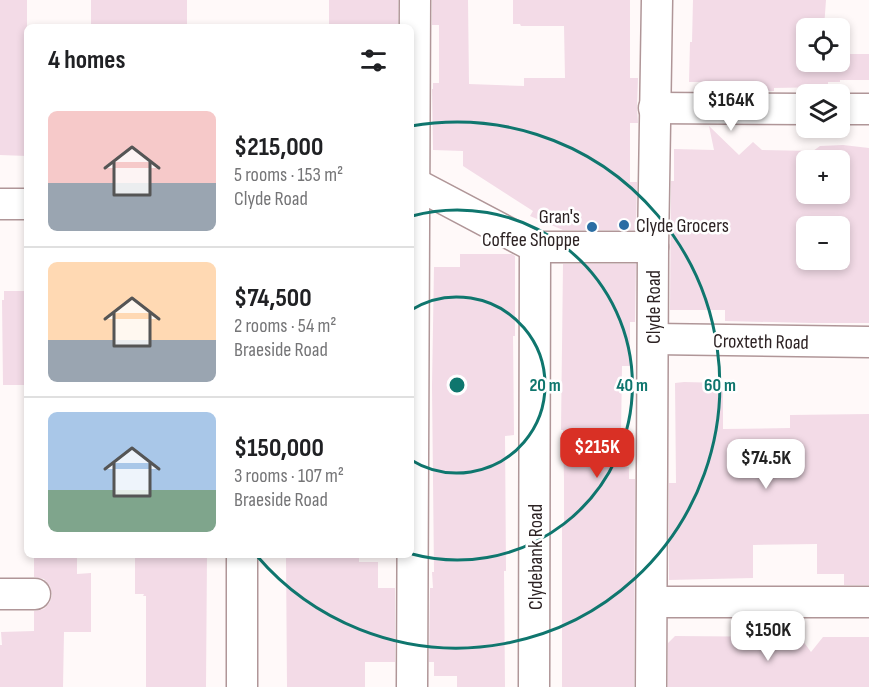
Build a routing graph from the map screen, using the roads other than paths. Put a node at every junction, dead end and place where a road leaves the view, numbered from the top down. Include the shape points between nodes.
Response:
1 (415, 0) edge
2 (657, 0) edge
3 (414, 24) edge
4 (654, 108) junction
5 (796, 109) edge
6 (850, 109) edge
7 (869, 109) edge
8 (414, 183) edge
9 (0, 204) edge
10 (24, 204) edge
11 (535, 247) junction
12 (653, 247) junction
13 (654, 339) junction
14 (869, 342) edge
15 (242, 558) edge
16 (412, 558) edge
17 (0, 594) edge
18 (35, 594) dead end
19 (652, 602) junction
20 (869, 602) edge
21 (242, 687) edge
22 (412, 687) edge
23 (534, 687) edge
24 (651, 687) edge

1 - 3 street
2 - 4 street, Clyde Road
4 - 5 street
4 - 12 street, Clyde Road
6 - 7 street
8 - 11 street
9 - 10 street
11 - 12 street
11 - 23 street, Clydebank Road
12 - 13 street, Clyde Road
13 - 14 street, Croxteth Road
13 - 19 street, Clyde Road
15 - 21 street
16 - 22 street
17 - 18 street
19 - 20 street
19 - 24 street, Clyde Road

